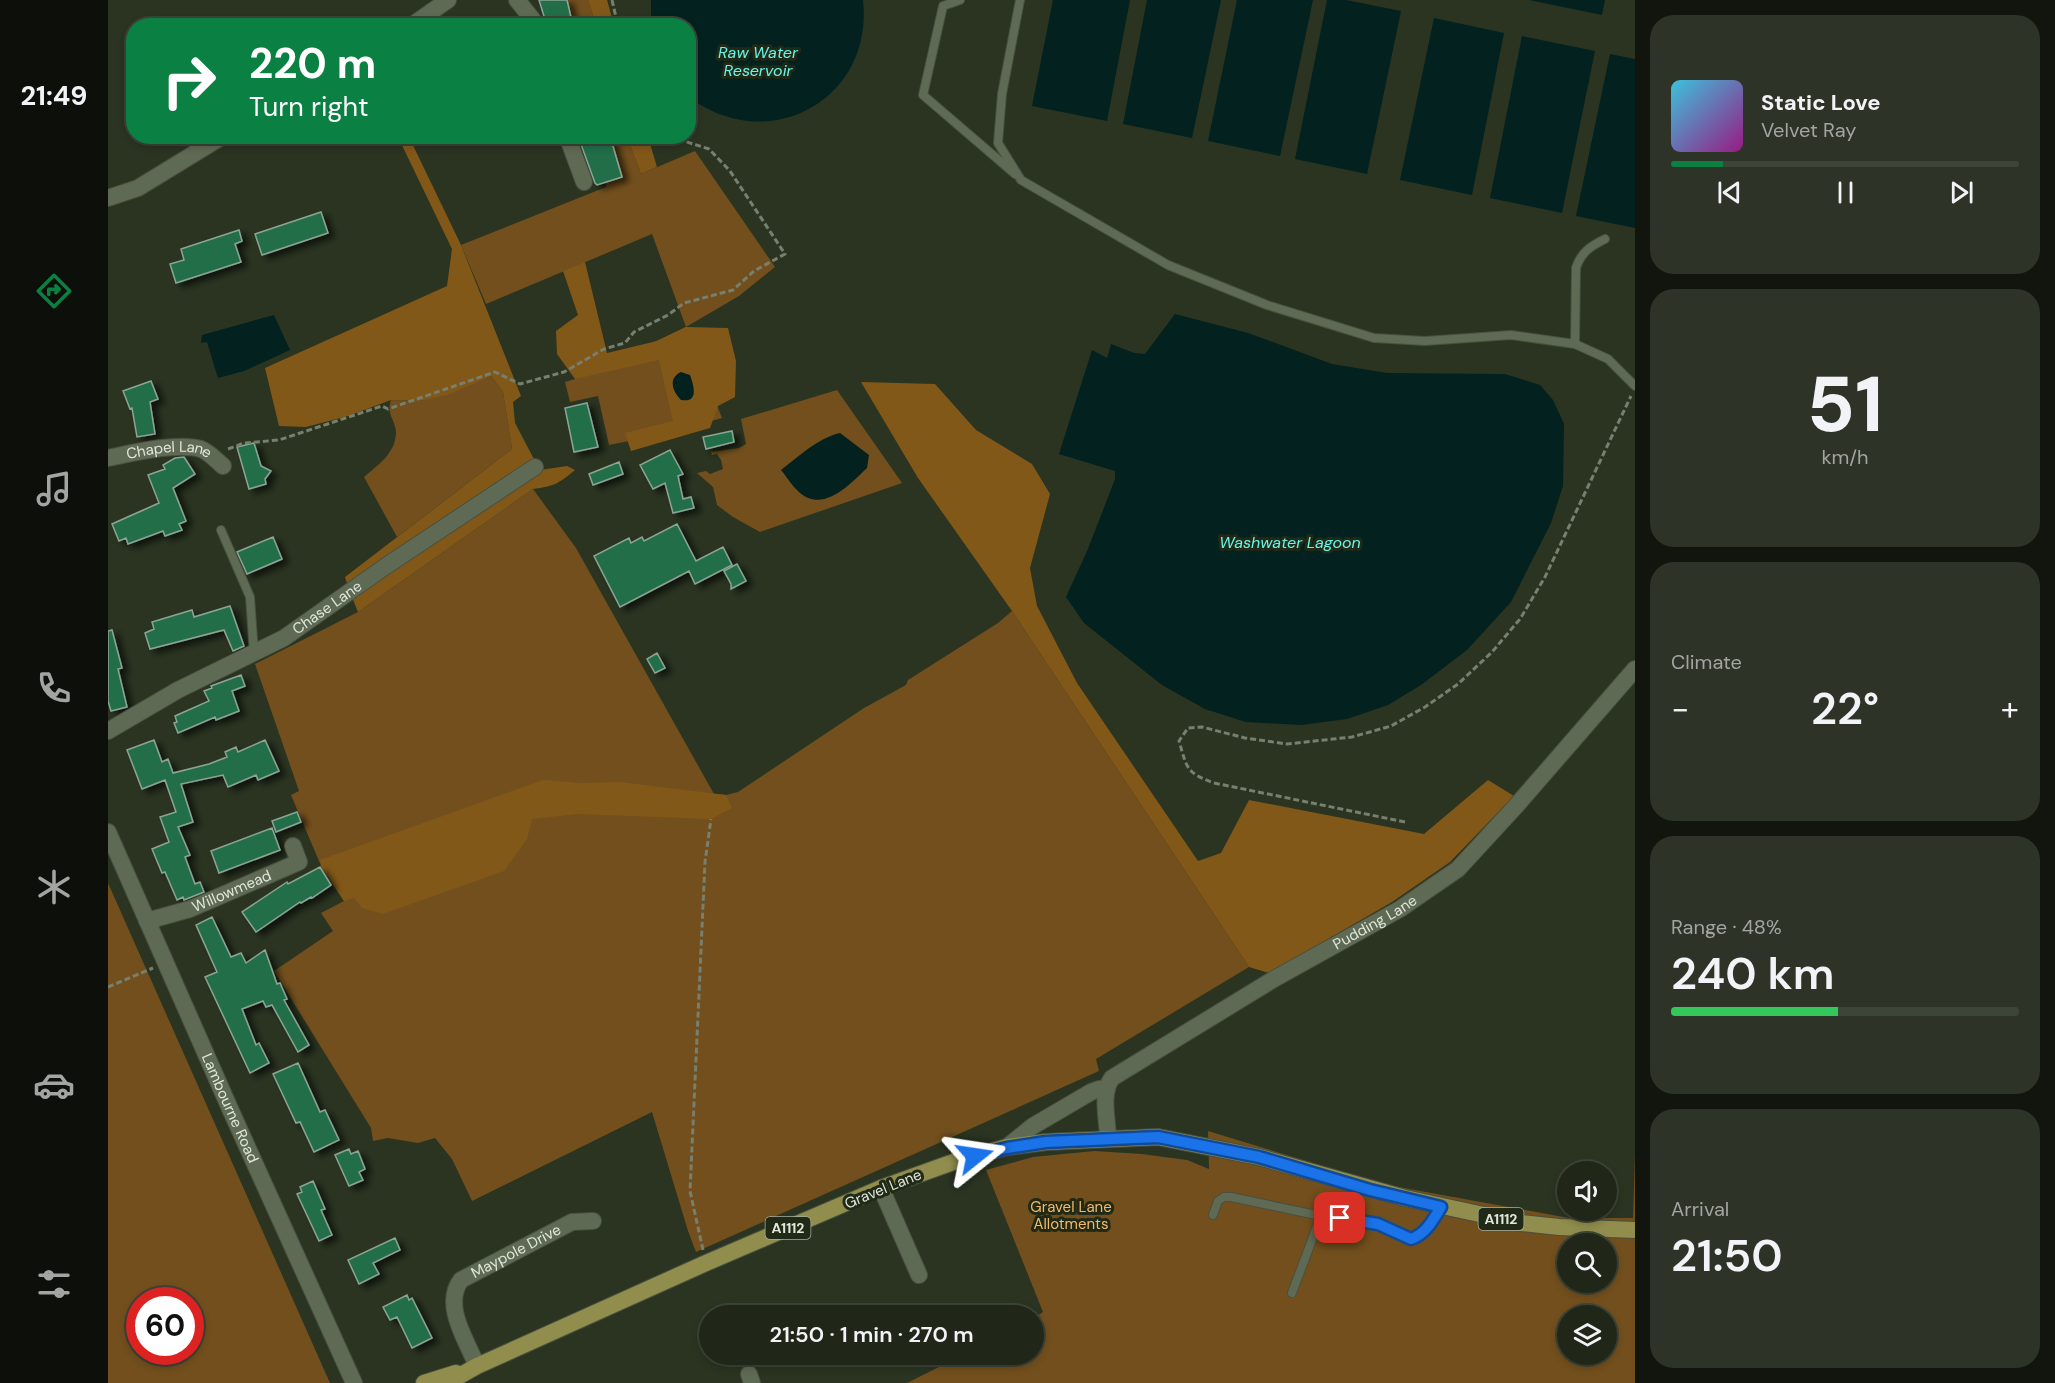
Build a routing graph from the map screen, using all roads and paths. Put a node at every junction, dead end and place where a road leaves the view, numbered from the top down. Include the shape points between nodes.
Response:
1 (448, 0) edge
2 (517, 0) edge
3 (612, 0) edge
4 (960, 0) edge
5 (1020, 0) edge
6 (422, 18) edge
7 (531, 18) edge
8 (616, 18) edge
9 (210, 144) edge
10 (570, 144) edge
11 (693, 144) edge
12 (1021, 180) junction
13 (585, 182) dead end
14 (108, 198) edge
15 (1605, 239) dead end
16 (1575, 344) junction
17 (1635, 387) edge
18 (202, 450) junction
19 (108, 458) edge
20 (224, 466) dead end
21 (535, 467) dead end
22 (221, 530) dead end
23 (254, 653) junction
24 (1635, 669) edge
25 (108, 731) edge
26 (711, 819) dead end
27 (1406, 822) dead end
28 (108, 832) edge
29 (293, 846) dead end
30 (147, 921) junction
31 (155, 966) dead end
32 (108, 987) edge
33 (1107, 1089) junction
34 (1108, 1139) junction
35 (1007, 1148) junction
36 (881, 1188) junction
37 (1441, 1207) junction
38 (1213, 1215) dead end
39 (1321, 1216) junction
40 (593, 1221) dead end
41 (1635, 1230) edge
42 (706, 1263) junction
43 (919, 1275) dead end
44 (1292, 1293) dead end
45 (475, 1367) junction
46 (354, 1383) edge
47 (424, 1383) edge
48 (447, 1383) edge

1 - 6 street
2 - 7 street
3 - 8 path
4 - 12 lane via 943,6 923,95
5 - 12 lane via 1002,94 998,142
9 - 14 street via 138,188
10 - 13 street
11 - 18 path via 709,149 730,171 785,254 754,271 733,290 684,303 634,332 625,343 604,349 564,372 520,384 495,372 388,409 382,406 279,440
12 - 16 lane via 1168,265 1267,305 1374,338 1425,341 1511,335
15 - 16 lane via 1580,256 1576,267
16 - 17 lane via 1608,359
17 - 27 path via 1545,577 1520,619 1458,684 1391,726 1352,736 1287,744 1202,727 1188,728 1179,741 1186,765 1196,776 1214,783
18 - 19 street, Chapel Lane via 171,447
18 - 20 street, Chapel Lane
21 - 23 street, Chase Lane via 284,638
22 - 23 lane via 250,597
23 - 25 street, Chase Lane via 178,690
24 - 33 street, Pudding Lane via 1458,868 1400,909 1120,1072
26 - 42 path via 705,862 690,1191
28 - 30 street, Lambourne Road
29 - 30 street, Willowmead via 299,862 190,909
30 - 46 street, Lambourne Road
31 - 32 path
33 - 34 street
33 - 35 street via 1091,1092
34 - 35 main road, Gravel Lane / A1112
34 - 37 main road, Gravel Lane / A1112 via 1158,1137 1217,1148
35 - 36 main road, Gravel Lane / A1112 via 959,1160
36 - 42 main road, Gravel Lane / A1112
36 - 43 street
37 - 39 lane via 1428,1227 1411,1239 1378,1224
37 - 41 main road, Gravel Lane / A1112 via 1521,1223
38 - 39 lane via 1218,1201 1224,1197
39 - 44 lane
40 - 45 street, Maypole Drive via 572,1222 460,1280 453,1309
42 - 45 main road, Gravel Lane / A1112
45 - 47 main road, Gravel Lane / A1112
45 - 48 main road, Gravel Lane / A1112

